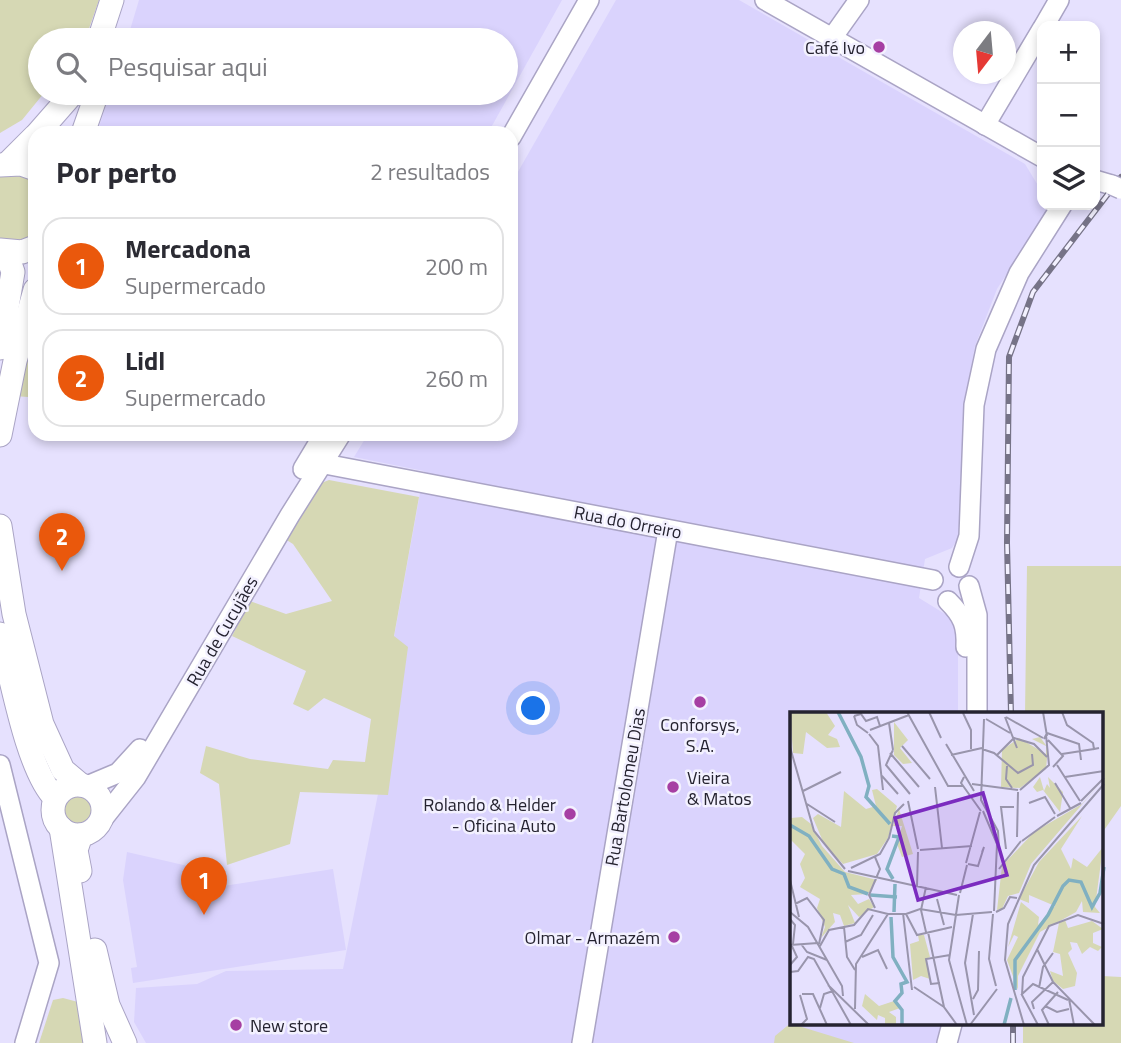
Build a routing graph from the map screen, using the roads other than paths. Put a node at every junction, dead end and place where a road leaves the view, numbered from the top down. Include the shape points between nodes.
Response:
1 (112, 0) edge
2 (127, 0) edge
3 (574, 0) edge
4 (589, 0) edge
5 (765, 0) edge
6 (859, 0) edge
7 (1059, 0) edge
8 (1047, 21) edge
9 (103, 28) edge
10 (118, 28) edge
11 (1037, 37) edge
12 (832, 38) junction
13 (518, 99) edge
14 (62, 105) edge
15 (93, 105) edge
16 (515, 105) edge
17 (985, 125) junction
18 (43, 126) edge
19 (85, 126) edge
20 (503, 126) edge
21 (517, 126) edge
22 (28, 141) edge
23 (1037, 154) edge
24 (3, 164) edge
25 (28, 166) edge
26 (1059, 210) edge
27 (28, 250) edge
28 (3, 251) edge
29 (28, 315) edge
30 (1, 339) edge
31 (0, 435) edge
32 (322, 441) edge
33 (335, 441) edge
34 (316, 461) junction
35 (0, 526) edge
36 (668, 530) junction
37 (959, 567) junction
38 (933, 580) junction
39 (969, 586) junction
40 (948, 601) junction
41 (0, 634) edge
42 (965, 712) edge
43 (977, 712) edge
44 (0, 765) edge
45 (84, 785) junction
46 (55, 798) junction
47 (80, 829) junction
48 (951, 1026) edge
49 (26, 1043) edge
50 (95, 1043) edge
51 (125, 1043) edge
52 (582, 1043) edge
53 (947, 1043) edge

1 - 9 main road
2 - 10 main road
3 - 13 street
4 - 21 street
5 - 12 street
6 - 12 street
7 - 8 street
11 - 17 street
12 - 17 street
14 - 18 main road
15 - 19 main road
16 - 20 street
17 - 23 street
22 - 24 main road
24 - 25 main road
26 - 37 street via 1019,273 986,349 974,405 969,536
27 - 28 main road
28 - 30 main road via 13,272
29 - 31 main road
32 - 34 street, Rua de Cucujães
33 - 34 street, Rua de Cucujães
34 - 36 street, Rua do Orreiro
34 - 45 street, Rua de Cucujães via 137,755 118,773
34 - 47 street, Rua de Cucujães via 136,777
35 - 45 main road via 14,614 42,724 63,770
36 - 38 street, Rua do Orreiro
36 - 52 street, Rua Bartolomeu Dias
37 - 38 street via 943,567
37 - 39 street
38 - 40 street via 938,596
39 - 40 street via 964,596
39 - 43 street via 977,615
40 - 42 street via 967,629
41 - 46 main road via 33,758
44 - 49 street via 49,963
45 - 46 main road via 66,787
45 - 47 main road via 97,794 103,815
46 - 47 main road via 53,812
47 - 50 main road
47 - 51 main road via 76,850 101,980
48 - 53 street

